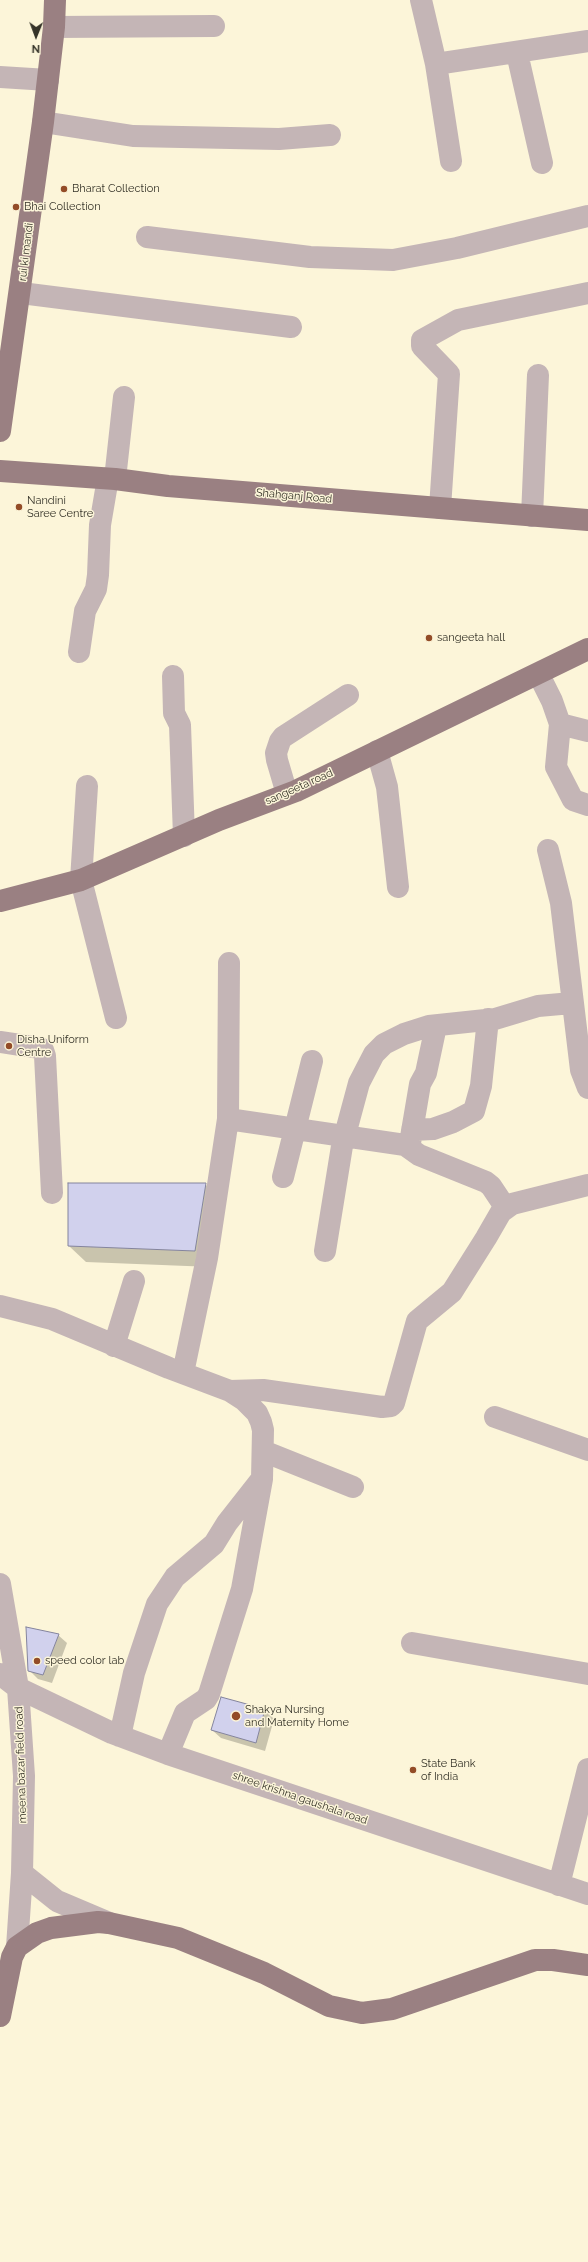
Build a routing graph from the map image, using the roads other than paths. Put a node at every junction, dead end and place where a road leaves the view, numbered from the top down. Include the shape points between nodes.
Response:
1 (55, 0) edge
2 (421, 0) edge
3 (214, 26) dead end
4 (54, 27) junction
5 (588, 41) edge
6 (517, 53) junction
7 (436, 64) junction
8 (0, 77) edge
9 (48, 80) junction
10 (43, 122) junction
11 (330, 135) dead end
12 (451, 161) dead end
13 (542, 163) dead end
14 (588, 216) edge
15 (147, 237) dead end
16 (21, 293) junction
17 (588, 293) edge
18 (291, 327) dead end
19 (538, 375) dead end
20 (124, 397) dead end
21 (0, 431) edge
22 (0, 471) edge
23 (112, 478) junction
24 (440, 508) junction
25 (532, 516) junction
26 (588, 520) edge
27 (588, 650) edge
28 (80, 652) dead end
29 (539, 675) junction
30 (173, 676) dead end
31 (348, 695) dead end
32 (560, 724) junction
33 (588, 731) edge
34 (377, 751) junction
35 (87, 786) dead end
36 (286, 794) junction
37 (588, 805) edge
38 (184, 836) junction
39 (548, 850) dead end
40 (82, 880) junction
41 (398, 887) dead end
42 (0, 901) edge
43 (229, 963) dead end
44 (572, 1003) junction
45 (116, 1018) dead end
46 (488, 1019) junction
47 (436, 1026) junction
48 (0, 1042) edge
49 (312, 1061) dead end
50 (588, 1088) edge
51 (228, 1119) junction
52 (295, 1128) junction
53 (346, 1135) junction
54 (411, 1138) junction
55 (283, 1177) dead end
56 (588, 1184) edge
57 (52, 1193) dead end
58 (505, 1207) junction
59 (325, 1252) dead end
60 (134, 1280) dead end
61 (0, 1306) edge
62 (114, 1346) junction
63 (183, 1373) junction
64 (230, 1391) junction
65 (495, 1417) dead end
66 (588, 1450) edge
67 (263, 1451) junction
68 (262, 1479) junction
69 (353, 1487) dead end
70 (0, 1584) edge
71 (412, 1643) dead end
72 (0, 1674) edge
73 (588, 1674) edge
74 (18, 1688) junction
75 (120, 1736) junction
76 (168, 1754) junction
77 (588, 1769) edge
78 (22, 1872) junction
79 (559, 1885) junction
80 (588, 1894) edge
81 (109, 1923) junction
82 (17, 1947) junction
83 (588, 1966) edge
84 (4, 1981) edge
85 (0, 2016) edge

1 - 4 main road, rui ki mandi
2 - 7 street
3 - 4 street
4 - 9 main road, rui ki mandi
5 - 6 street
6 - 7 street
6 - 13 street
7 - 12 street
8 - 9 street
9 - 10 main road, rui ki mandi
10 - 11 street via 133,136 279,139
10 - 16 main road, rui ki mandi
14 - 15 street via 457,248 393,260 310,257
16 - 18 street
16 - 21 main road, rui ki mandi
17 - 24 street via 458,320 422,340 422,346 449,374
19 - 25 street
20 - 23 street
22 - 23 main road, Shahganj Road
23 - 24 main road, Shahganj Road via 168,486
23 - 28 street via 100,525 96,589 85,611
24 - 25 main road, Shahganj Road
25 - 26 main road, Shahganj Road
27 - 29 main road, sangeeta road
29 - 32 street
29 - 34 main road, sangeeta road
30 - 38 street via 173,710 180,725
31 - 36 street via 283,736 276,753
32 - 33 street
32 - 37 street via 555,761 558,772 573,800
34 - 36 main road, sangeeta road
34 - 41 street via 387,787
35 - 40 street
36 - 38 main road, sangeeta road
38 - 40 main road, sangeeta road
39 - 44 street via 561,903
40 - 42 main road, sangeeta road
40 - 45 street
43 - 51 street
44 - 46 street via 538,1006
44 - 50 street via 581,1070
46 - 47 street
46 - 54 street via 480,1086 474,1111
47 - 53 street via 404,1034 384,1044 374,1054 359,1083
47 - 54 street via 426,1073 420,1084
48 - 57 street via 43,1050
49 - 52 street
51 - 52 street
51 - 63 street via 207,1258
52 - 53 street
52 - 55 street
53 - 54 street
53 - 59 street
54 - 58 street via 419,1155 486,1182
56 - 58 street
58 - 64 street via 452,1292 417,1320 391,1406 382,1407 263,1390
60 - 62 street
61 - 62 street via 52,1319
62 - 63 street
63 - 64 street
64 - 67 street via 257,1413 263,1430
65 - 66 street
67 - 68 street
67 - 69 street
68 - 75 street via 226,1524 214,1544 175,1577 157,1604 134,1673
68 - 76 street via 242,1589 209,1694 206,1699 185,1713
70 - 74 street, meena bazar field road
71 - 73 street
72 - 74 street, shree krishna gaushala road
74 - 75 street, shree krishna gaushala road
74 - 78 street, meena bazar field road via 24,1776
75 - 76 street, shree krishna gaushala road
76 - 79 street, shree krishna gaushala road
77 - 79 street
78 - 81 street via 57,1901
78 - 82 street, meena bazar field road
79 - 80 street, shree krishna gaushala road
81 - 82 main road via 51,1928 37,1933
81 - 83 main road via 178,1938 264,1973 329,2006 362,2013 392,2009 535,1960
82 - 84 main road
84 - 85 main road

